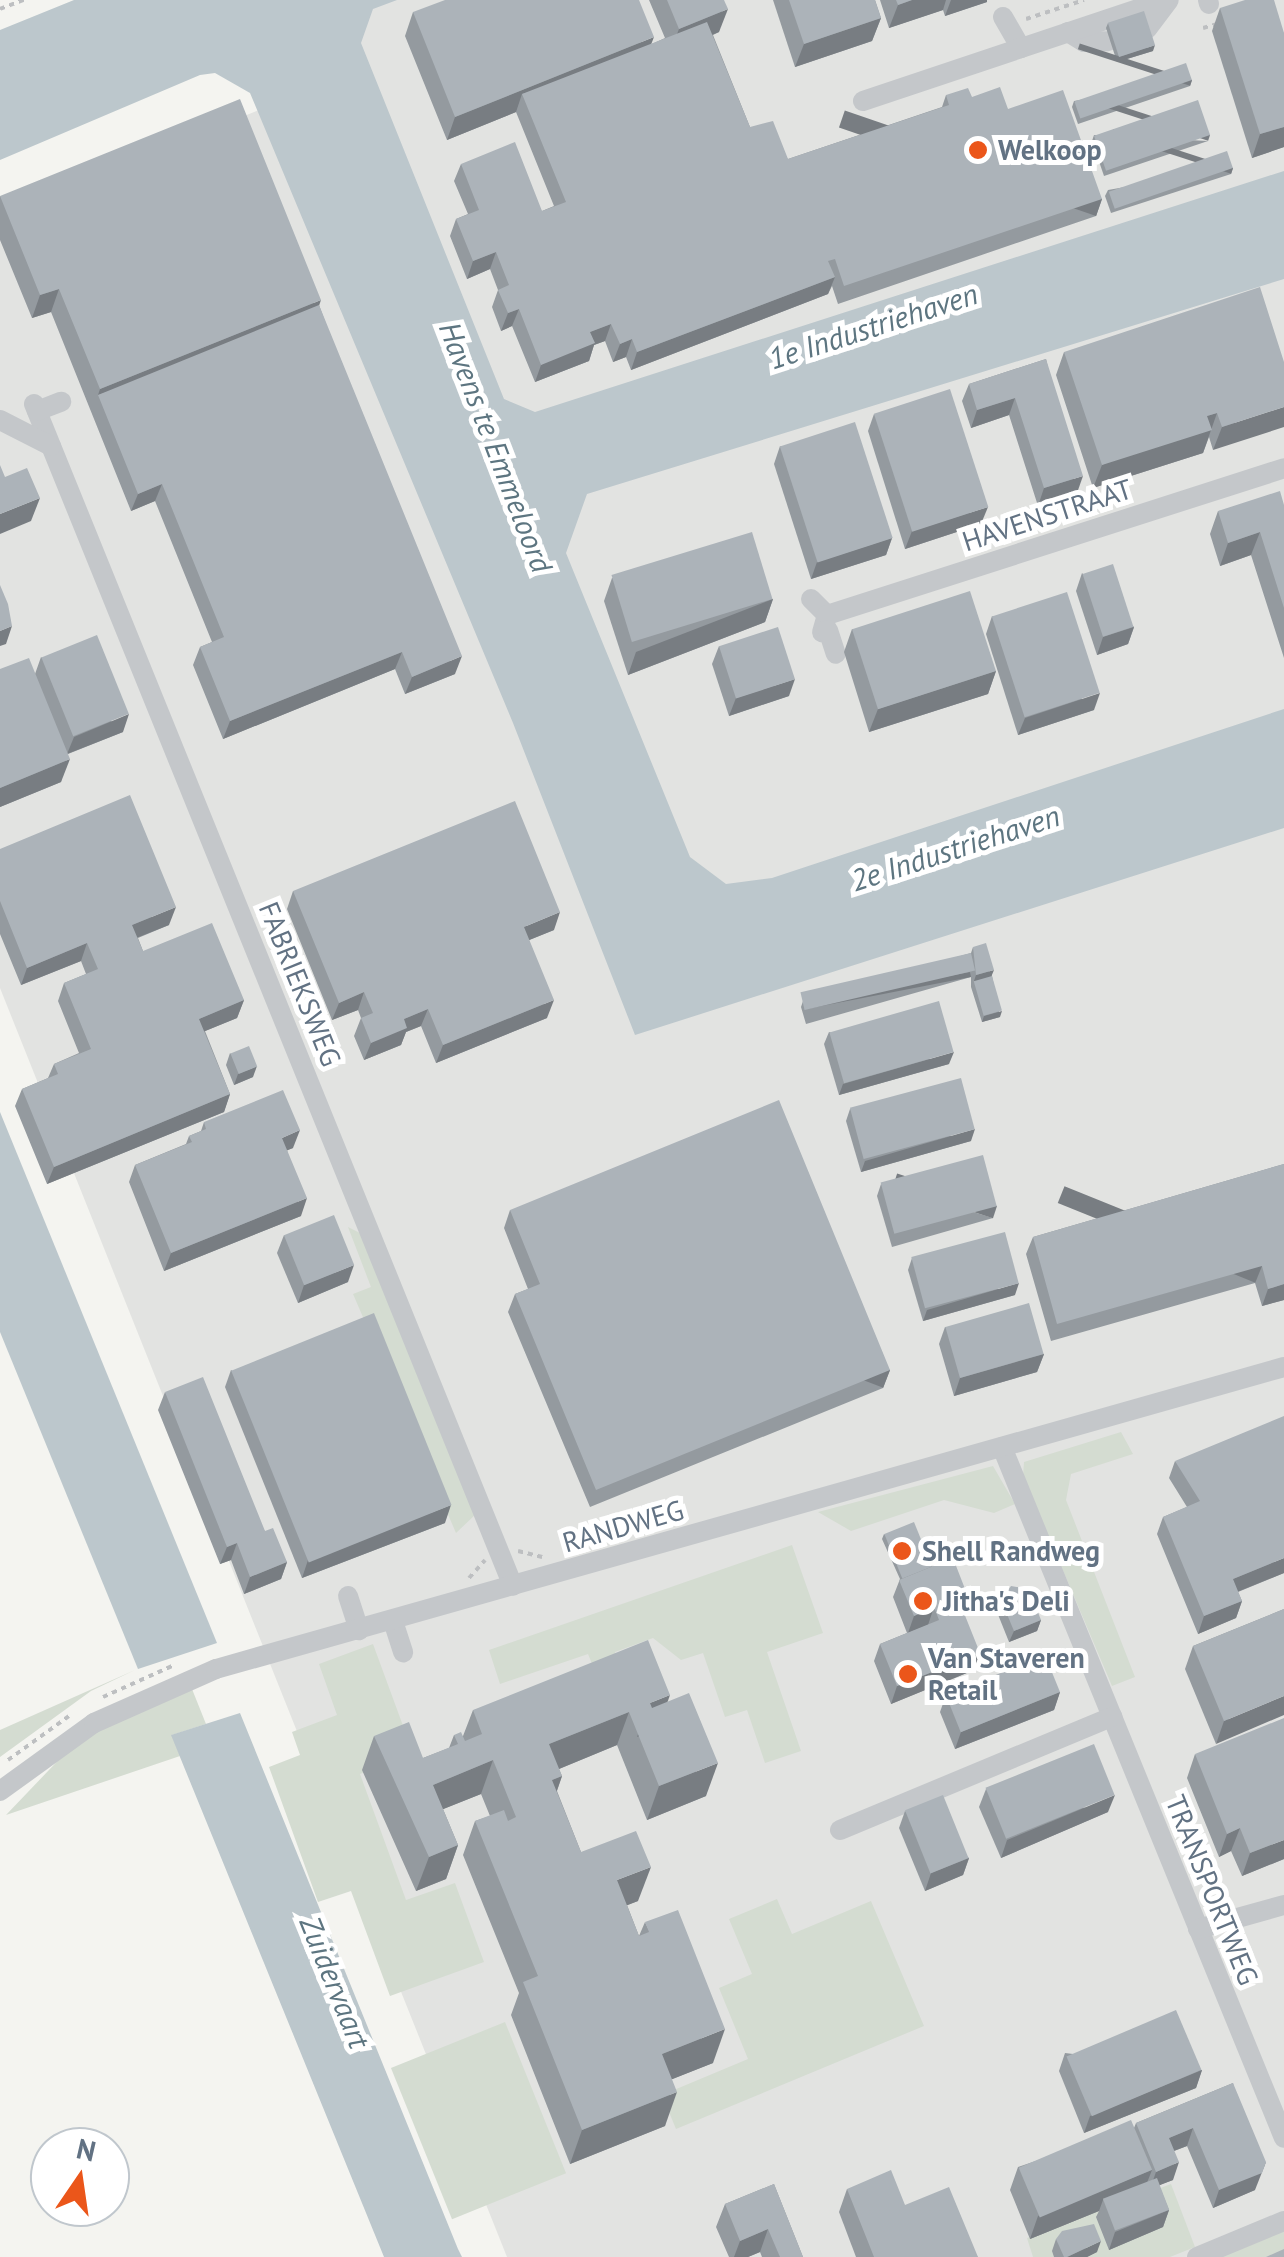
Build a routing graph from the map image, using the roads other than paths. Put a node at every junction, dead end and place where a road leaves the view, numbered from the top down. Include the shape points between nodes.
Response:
1 (1167, 0) edge
2 (1147, 29) edge
3 (1068, 32) junction
4 (1108, 42) edge
5 (863, 101) dead end
6 (61, 402) dead end
7 (0, 420) edge
8 (51, 446) junction
9 (1284, 468) edge
10 (811, 599) dead end
11 (826, 626) junction
12 (836, 654) dead end
13 (1284, 1367) edge
14 (1002, 1448) junction
15 (513, 1586) junction
16 (348, 1596) dead end
17 (393, 1620) junction
18 (359, 1630) junction
19 (404, 1652) dead end
20 (1112, 1717) junction
21 (0, 1791) edge
22 (840, 1830) dead end
23 (1284, 1906) edge
24 (1198, 1929) junction
25 (1284, 2138) edge
26 (1284, 2222) edge
27 (1197, 2257) edge

1 - 2 street
1 - 3 street
3 - 4 street via 1084,42
3 - 5 street via 1017,27
6 - 8 street, FABRIEKSWEG via 35,408
7 - 8 street
8 - 15 street, FABRIEKSWEG via 246,901
9 - 11 street, HAVENSTRAAT
10 - 11 street
11 - 12 street
13 - 14 street, RANDWEG
14 - 15 street, RANDWEG
14 - 20 street, TRANSPORTWEG
15 - 17 street, RANDWEG
16 - 18 street
17 - 18 street, RANDWEG
17 - 19 street
18 - 21 street, RANDWEG via 156,1692 65,1741
20 - 22 street
20 - 24 street, TRANSPORTWEG
23 - 24 street
24 - 25 street, TRANSPORTWEG
26 - 27 street

